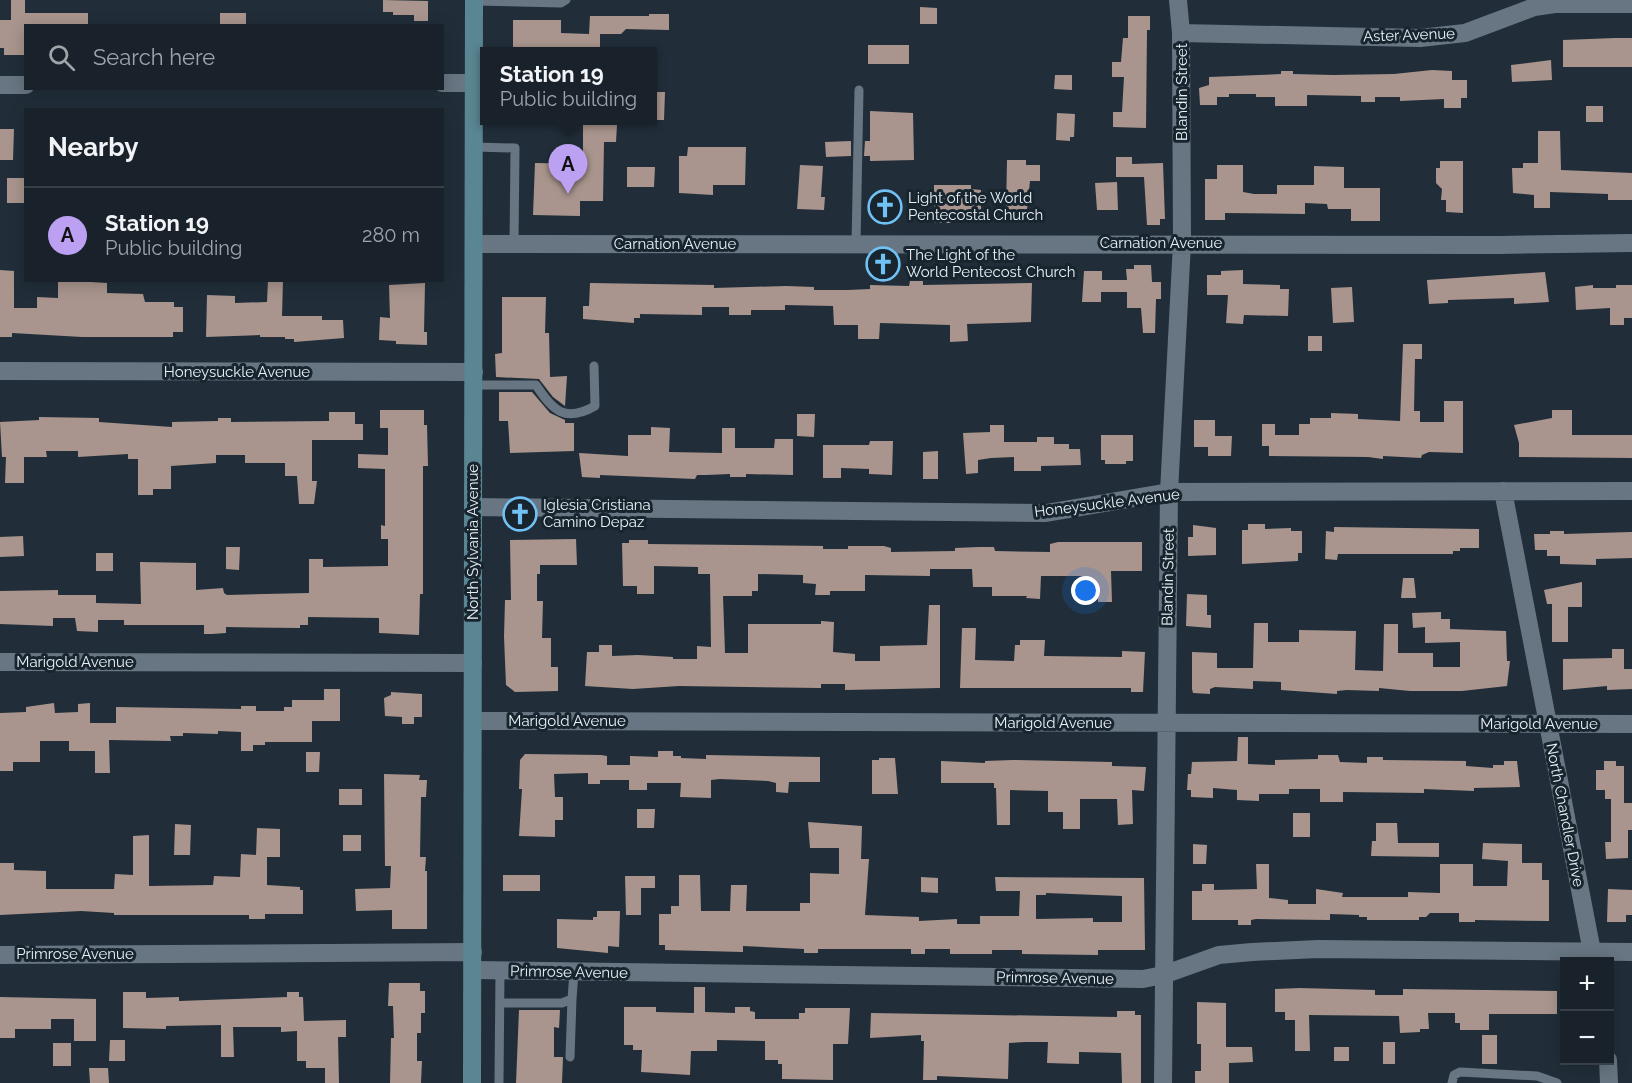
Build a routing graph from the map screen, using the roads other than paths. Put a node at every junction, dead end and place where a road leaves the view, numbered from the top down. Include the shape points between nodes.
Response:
1 (566, 0) edge
2 (1178, 0) edge
3 (474, 1) edge
4 (1632, 4) edge
5 (1181, 33) junction
6 (444, 83) edge
7 (474, 83) junction
8 (0, 85) edge
9 (24, 85) edge
10 (859, 90) dead end
11 (474, 147) junction
12 (1182, 243) junction
13 (1632, 243) edge
14 (474, 244) junction
15 (514, 244) junction
16 (856, 244) junction
17 (594, 366) dead end
18 (0, 371) edge
19 (474, 379) junction
20 (1503, 491) junction
21 (1632, 491) edge
22 (1169, 492) junction
23 (473, 507) junction
24 (0, 662) edge
25 (473, 663) junction
26 (473, 721) junction
27 (1166, 723) junction
28 (1547, 724) junction
29 (1632, 724) edge
30 (1632, 952) edge
31 (0, 955) edge
32 (1593, 957) edge
33 (473, 961) junction
34 (500, 971) junction
35 (574, 972) junction
36 (1163, 975) junction
37 (572, 999) junction
38 (500, 1003) junction
39 (570, 1057) dead end
40 (1608, 1065) edge
41 (472, 1083) edge
42 (499, 1083) edge
43 (1162, 1083) edge
44 (1452, 1083) edge
45 (1557, 1083) edge
46 (1610, 1083) edge

1 - 3 lane
2 - 5 street, Blandin Street
3 - 7 main road, North Sylvania Avenue
4 - 5 street, Aster Avenue via 1544,6 1465,33 1420,38
5 - 12 street, Blandin Street
6 - 7 street
7 - 11 main road, North Sylvania Avenue
8 - 9 street
10 - 16 lane
11 - 14 main road, North Sylvania Avenue
11 - 15 lane via 515,148
12 - 13 street, Carnation Avenue
12 - 16 street, Carnation Avenue
12 - 22 street, Blandin Street
14 - 15 street, Carnation Avenue
14 - 19 main road, North Sylvania Avenue
15 - 16 street, Carnation Avenue
17 - 19 lane via 594,406 579,416 560,413 536,385
18 - 19 street, Honeysuckle Avenue
19 - 23 main road, North Sylvania Avenue
20 - 21 street, Honeysuckle Avenue
20 - 22 street, Honeysuckle Avenue
20 - 28 street, North Chandler Drive
22 - 23 street, Honeysuckle Avenue via 1046,513
22 - 27 street, Blandin Street
23 - 25 main road, North Sylvania Avenue
24 - 25 street, Marigold Avenue
25 - 26 main road, North Sylvania Avenue
26 - 27 street, Marigold Avenue
26 - 33 main road, North Sylvania Avenue
27 - 28 street, Marigold Avenue
27 - 36 street, Blandin Street
28 - 29 street, Marigold Avenue
28 - 32 street, North Chandler Drive
30 - 32 street, Primrose Avenue
31 - 33 street, Primrose Avenue
32 - 36 street, Primrose Avenue via 1318,949 1219,955
33 - 34 street, Primrose Avenue
33 - 41 main road, North Sylvania Avenue
34 - 35 street, Primrose Avenue
34 - 38 lane
35 - 36 street, Primrose Avenue via 1143,979
35 - 37 lane
36 - 43 street, Blandin Street
37 - 38 lane via 562,1004
37 - 39 lane
38 - 42 lane
40 - 46 street
44 - 45 lane via 1454,1075 1460,1072 1537,1076

